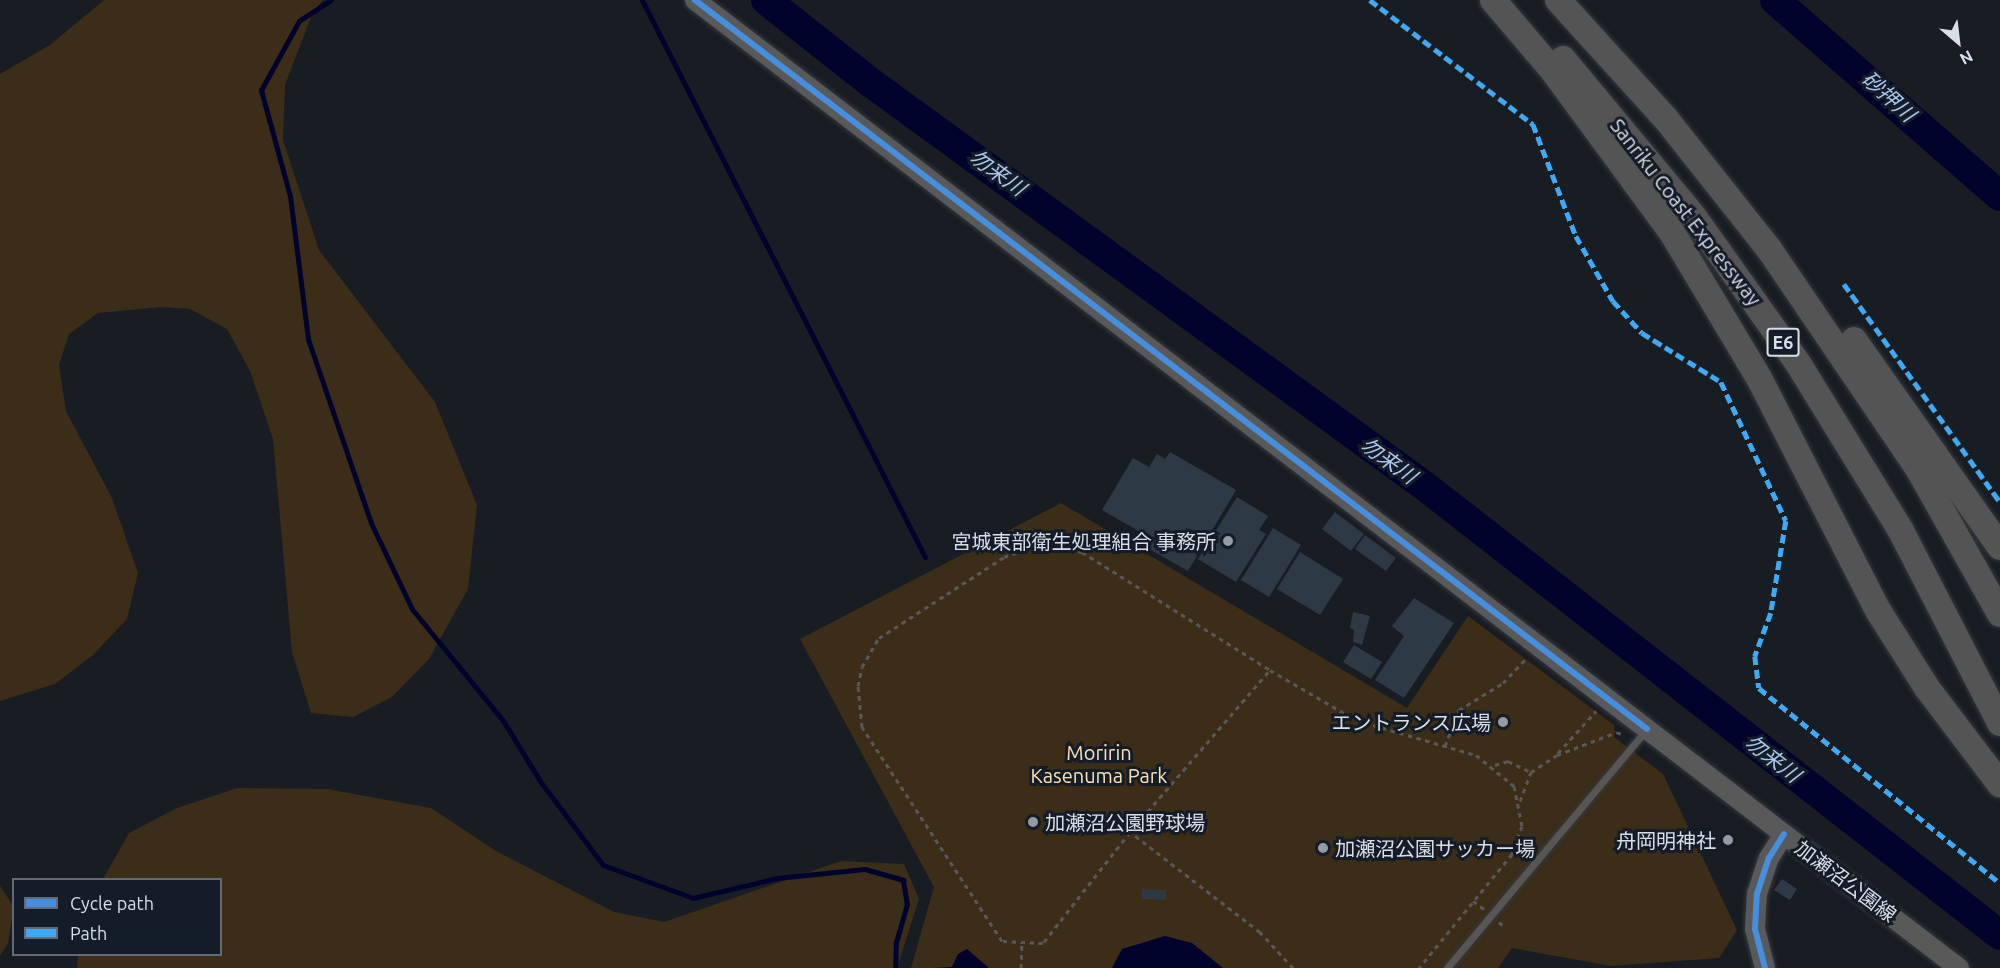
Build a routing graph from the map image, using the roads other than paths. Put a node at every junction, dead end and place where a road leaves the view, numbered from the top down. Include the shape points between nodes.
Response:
1 (695, 0) edge
2 (1493, 0) edge
3 (1508, 0) edge
4 (1558, 0) edge
5 (1603, 46) junction
6 (2000, 547) edge
7 (2000, 614) edge
8 (2000, 723) edge
9 (1647, 729) junction
10 (2000, 784) edge
11 (1784, 834) junction
12 (1447, 968) edge
13 (1765, 968) edge
14 (1959, 968) edge

1 - 9 street, 加瀬沼公園線
2 - 10 highway via 1560,81 1696,268 1759,378 1879,612 1927,688
3 - 8 highway, Sanriku Coast Expressway / E6 via 1633,141 1755,299 1901,531
4 - 5 highway, Sanriku Coast Expressway / E6
5 - 6 highway via 1669,110 1791,254
5 - 7 highway, Sanriku Coast Expressway / E6 via 1720,184 1822,322 1919,470
9 - 11 street, 加瀬沼公園線
9 - 12 lane
11 - 13 street via 1769,858 1757,894 1755,929
11 - 14 street, 加瀬沼公園線

